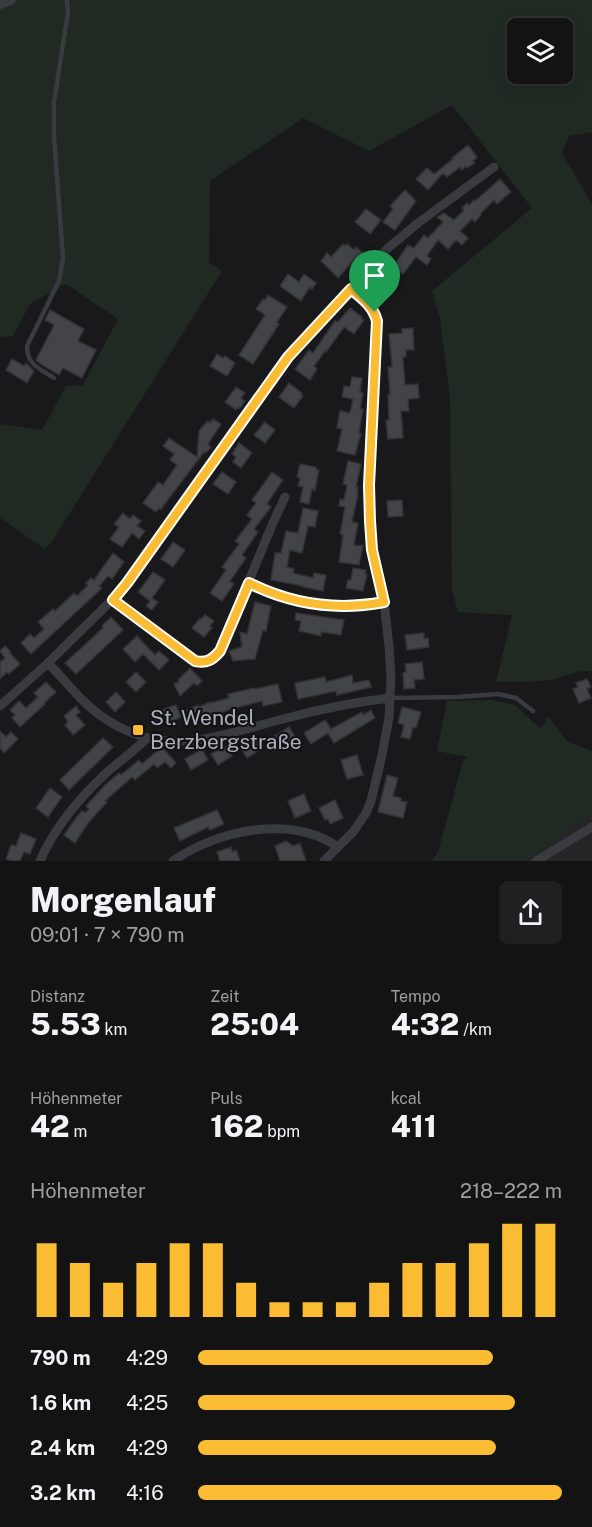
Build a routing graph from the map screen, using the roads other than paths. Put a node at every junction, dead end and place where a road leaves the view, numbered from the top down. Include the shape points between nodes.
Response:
1 (11, 0) edge
2 (67, 0) edge
3 (0, 4) edge
4 (494, 167) dead end
5 (351, 289) junction
6 (54, 378) dead end
7 (285, 497) dead end
8 (249, 583) junction
9 (113, 600) junction
10 (384, 602) junction
11 (48, 663) junction
12 (390, 698) junction
13 (0, 706) edge
14 (533, 711) dead end
15 (146, 739) junction
16 (592, 827) edge
17 (338, 847) junction
18 (40, 861) edge
19 (173, 861) edge
20 (324, 861) edge
21 (536, 861) edge

1 - 3 street
2 - 6 lane via 54,102 62,270 27,346 32,364
4 - 5 street via 388,248
5 - 9 street via 288,357
5 - 10 street via 369,304 377,321 369,485 372,550
7 - 8 street
8 - 9 street via 220,651 202,663
8 - 10 street via 296,602 320,606
9 - 11 street
10 - 12 street
11 - 13 street
11 - 15 street via 93,710
12 - 14 lane via 498,694 516,698
12 - 15 street via 316,710 199,740
12 - 17 street via 371,801 353,832
15 - 18 street via 78,803 57,828
16 - 21 street
17 - 19 street via 306,832 261,829 208,843
17 - 20 street

